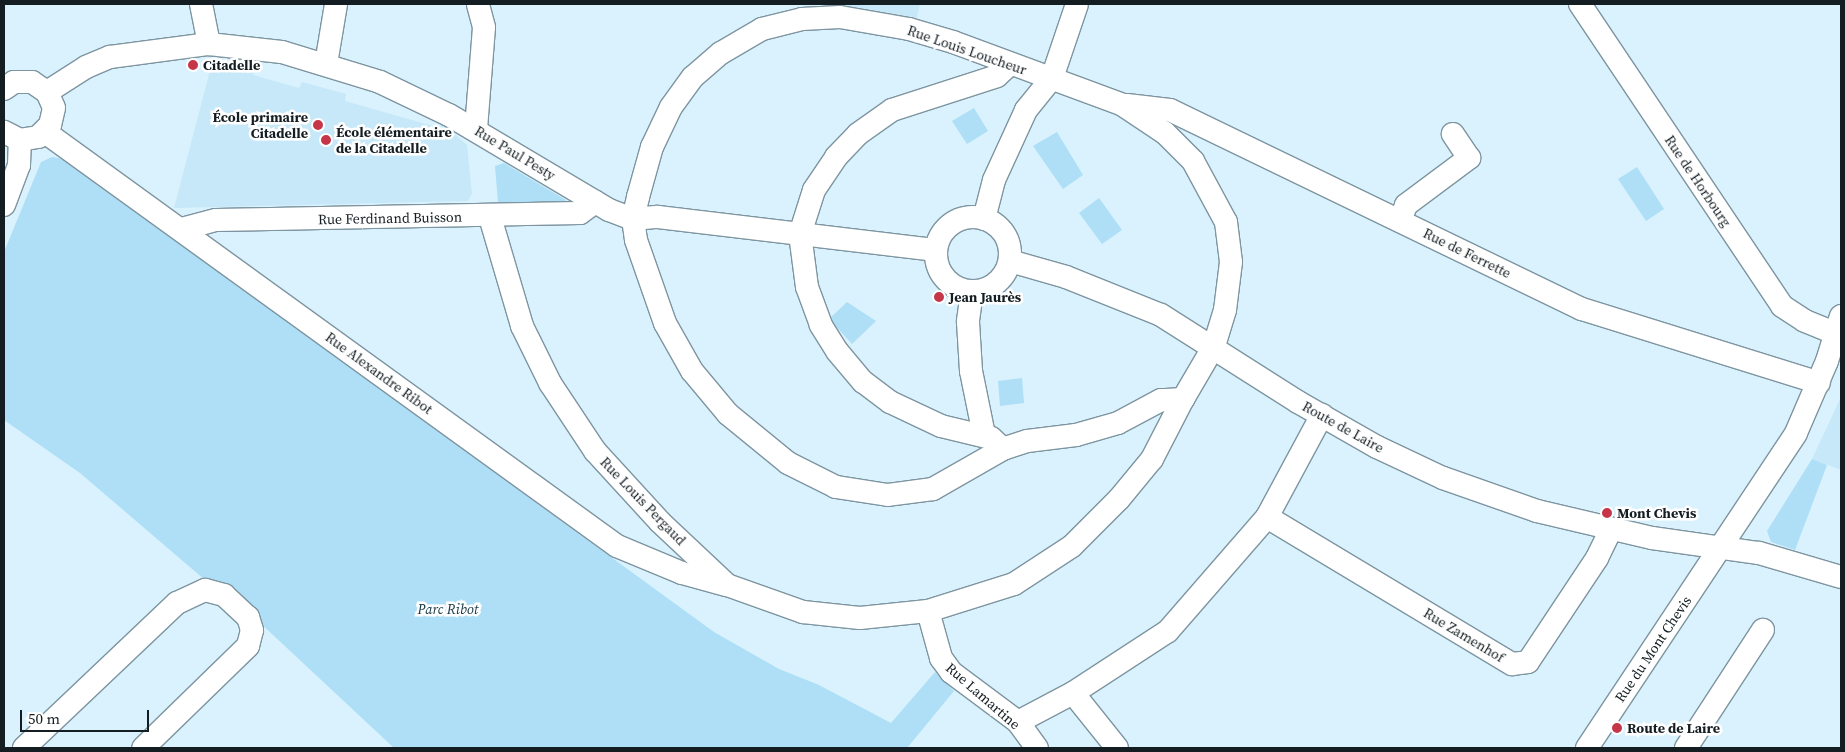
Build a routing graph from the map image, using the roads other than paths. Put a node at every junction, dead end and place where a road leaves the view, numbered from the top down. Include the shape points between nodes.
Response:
1 (201, 4) edge
2 (336, 4) edge
3 (478, 4) edge
4 (1077, 4) edge
5 (1580, 4) edge
6 (209, 44) junction
7 (326, 64) junction
8 (1010, 64) junction
9 (1052, 78) junction
10 (4, 89) edge
11 (47, 92) junction
12 (1123, 105) junction
13 (476, 129) junction
14 (45, 132) junction
15 (1453, 134) dead end
16 (12, 136) edge
17 (595, 202) junction
18 (4, 205) edge
19 (490, 217) junction
20 (984, 218) junction
21 (633, 219) junction
22 (1400, 221) junction
23 (182, 229) junction
24 (800, 234) junction
25 (936, 250) junction
26 (1010, 261) junction
27 (972, 292) junction
28 (1839, 325) edge
29 (1214, 346) junction
30 (1819, 383) junction
31 (1183, 399) junction
32 (1322, 415) junction
33 (984, 435) junction
34 (1003, 449) junction
35 (1267, 517) junction
36 (1611, 529) junction
37 (1719, 550) junction
38 (1841, 577) edge
39 (727, 585) junction
40 (928, 611) junction
41 (1763, 630) dead end
42 (1073, 693) junction
43 (1018, 722) junction
44 (24, 748) edge
45 (143, 748) edge
46 (1037, 748) edge
47 (1117, 748) edge
48 (1587, 748) edge
49 (1686, 748) edge

1 - 6 street
2 - 7 street
3 - 13 street via 484,27
4 - 9 street
5 - 28 street, Rue de Horbourg via 1782,306
6 - 7 street, Rue Paul Pesty via 282,52
6 - 11 street, Rue Paul Pesty via 110,57 86,67
7 - 13 street, Rue Paul Pesty via 380,82
8 - 9 street, Rue Louis Loucheur
8 - 21 street, Rue Louis Loucheur via 909,29 840,17 802,18 762,29 721,53 693,77 671,106 652,147
8 - 24 street via 997,76 892,110 858,134 836,157 814,190
9 - 12 street, Rue Louis Loucheur
9 - 20 street via 1026,110 994,180
10 - 11 street via 23,81
11 - 14 street via 53,117
12 - 22 street, Rue de Ferrette via 1170,110
12 - 29 street, Rue Louis Loucheur via 1165,133 1193,161 1226,222 1231,262 1225,310
13 - 17 street, Rue Paul Pesty
14 - 16 street
14 - 23 street, Rue Alexandre Ribot
15 - 22 street via 1469,158 1406,205
16 - 18 street via 19,165
17 - 19 street, Rue Ferdinand Buisson via 580,213
17 - 21 street, Rue Paul Pesty
19 - 23 street, Rue Ferdinand Buisson via 216,220
19 - 39 street, Rue Louis Pergaud via 508,289 550,383 595,451 625,486
20 - 25 street via 958,220 940,238
20 - 26 street via 994,223 1008,239
21 - 24 street via 658,216
21 - 34 street via 636,240 665,323 692,370 728,414 788,463 836,487 888,495 933,489
22 - 30 street, Rue de Ferrette via 1582,309
23 - 39 street, Rue Alexandre Ribot via 617,546 711,583
24 - 25 street
24 - 33 street via 807,287 821,325 837,351 863,382 890,402 941,426
25 - 27 street via 941,274 960,290
26 - 27 street via 1001,280 983,291
26 - 29 street, Route de Laire via 1066,277 1161,315
27 - 33 street via 968,322 971,371
28 - 30 street, Rue du Mont Chevis
29 - 31 street, Rue Louis Loucheur
29 - 32 street, Route de Laire
30 - 37 street, Rue du Mont Chevis via 1771,475
31 - 34 street via 1161,400 1118,423 1076,435 1027,441
31 - 40 street, Rue Louis Loucheur via 1152,459 1072,546 1014,584
32 - 35 street
32 - 36 street, Route de Laire via 1443,478 1537,511
33 - 34 street
35 - 36 street, Rue Zamenhof via 1512,664 1528,662 1597,558
35 - 42 street via 1168,630
36 - 37 street, Route de Laire
37 - 38 street, Route de Laire via 1759,553
37 - 48 street, Rue du Mont Chevis
39 - 40 street, Rue Alexandre Ribot via 803,612 860,618
40 - 43 street, Rue Lamartine via 940,658 951,672
41 - 49 street
42 - 43 street
42 - 47 street
43 - 46 street, Rue Lamartine
44 - 45 street via 177,603 205,590 224,595 248,617 252,630 248,646

